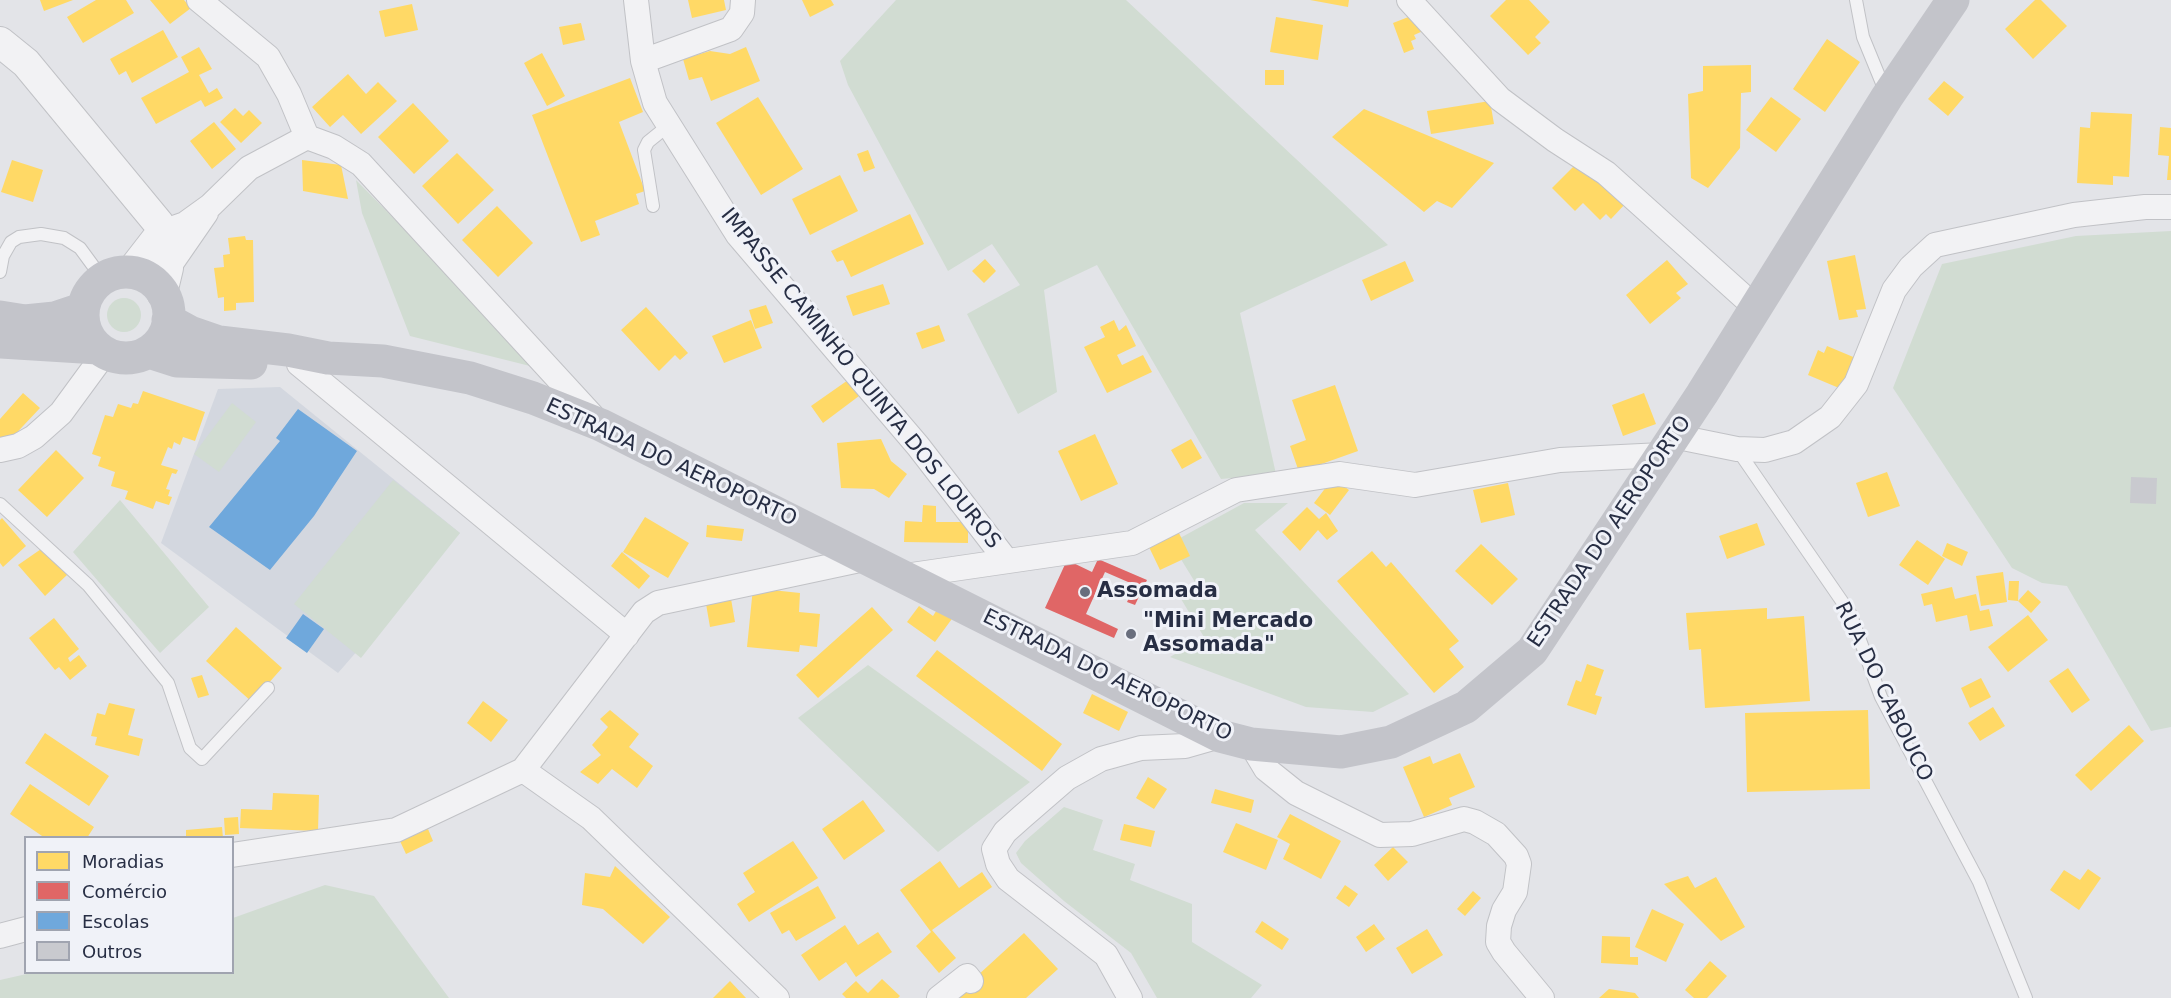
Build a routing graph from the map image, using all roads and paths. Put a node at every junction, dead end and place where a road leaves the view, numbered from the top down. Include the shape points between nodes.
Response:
1 (199, 0) edge
2 (636, 0) edge
3 (743, 0) edge
4 (1409, 0) edge
5 (1856, 0) edge
6 (1953, 0) edge
7 (0, 42) edge
8 (643, 61) junction
9 (1887, 97) junction
10 (669, 125) junction
11 (307, 137) junction
12 (210, 206) junction
13 (653, 206) dead end
14 (2171, 207) edge
15 (162, 232) junction
16 (0, 272) edge
17 (117, 275) junction
18 (166, 294) junction
19 (1755, 307) junction
20 (82, 309) junction
21 (0, 317) edge
22 (0, 342) edge
23 (101, 351) junction
24 (149, 352) junction
25 (313, 361) junction
26 (601, 425) junction
27 (1668, 446) junction
28 (1737, 449) junction
29 (0, 450) edge
30 (0, 504) edge
31 (868, 558) junction
32 (1006, 560) junction
33 (905, 576) junction
34 (627, 634) junction
35 (268, 688) dead end
36 (1220, 736) junction
37 (1251, 744) junction
38 (523, 770) junction
39 (234, 855) edge
40 (24, 930) edge
41 (0, 936) edge
42 (971, 981) dead end
43 (777, 998) edge
44 (939, 998) edge
45 (1130, 998) edge
46 (1542, 998) edge
47 (2026, 998) edge

1 - 11 street via 268,57 290,94
2 - 8 street, IMPASSE CAMINHO QUINTA DOS LOUROS
3 - 8 street via 742,13 731,29
4 - 19 street via 1500,99 1605,173
5 - 9 lane via 1863,37
6 - 9 main road, ESTRADA DO AEROPORTO
7 - 15 street via 26,63 118,171
8 - 10 street, IMPASSE CAMINHO QUINTA DOS LOUROS via 655,103
9 - 19 main road, ESTRADA DO AEROPORTO
10 - 13 lane via 648,141 644,150
10 - 32 street, IMPASSE CAMINHO QUINTA DOS LOUROS via 738,235 918,446
11 - 12 street via 249,168
11 - 26 street via 334,147 361,164
12 - 15 street via 185,224
12 - 18 street
14 - 28 street via 2074,215 1935,245 1894,290 1856,384 1830,417 1794,442 1765,450
15 - 17 street
15 - 18 street
16 - 17 lane via 11,242 41,234 64,238
17 - 18 main road via 144,275
17 - 20 main road via 89,291
18 - 24 main road via 162,338
18 - 25 main road, ESTRADA DO AEROPORTO via 190,332 219,342 288,350
19 - 27 main road, ESTRADA DO AEROPORTO
20 - 21 main road via 55,318 25,321
20 - 23 main road via 85,330
22 - 23 main road
23 - 24 main road via 127,358
23 - 29 street via 61,413 34,437
24 - 25 main road, ESTRADA DO AEROPORTO via 177,361
25 - 26 main road, ESTRADA DO AEROPORTO via 383,361 470,378
25 - 34 street
26 - 31 main road, ESTRADA DO AEROPORTO
27 - 28 street
27 - 32 street via 1415,485 1339,474 1236,490 1132,543
27 - 37 main road, ESTRADA DO AEROPORTO via 1532,651 1466,707 1391,742 1341,752
28 - 47 lane, RUA DO CABOUCO via 1850,613 1881,697 1979,882
30 - 35 lane via 88,585 168,683 190,748 202,759
31 - 33 main road, ESTRADA DO AEROPORTO
31 - 34 street via 658,603 644,612
32 - 33 street
33 - 36 main road, ESTRADA DO AEROPORTO
34 - 38 street
36 - 37 main road, ESTRADA DO AEROPORTO
36 - 45 street via 1185,746 1141,748 1101,759 1067,778 1005,832 994,849 1008,879 1106,956
37 - 46 street via 1266,769 1296,793 1380,835 1412,834 1464,819 1496,834 1519,864 1515,892 1504,910 1498,942
38 - 39 street via 396,830
38 - 43 street via 591,818
40 - 41 street
42 - 44 street via 966,976

